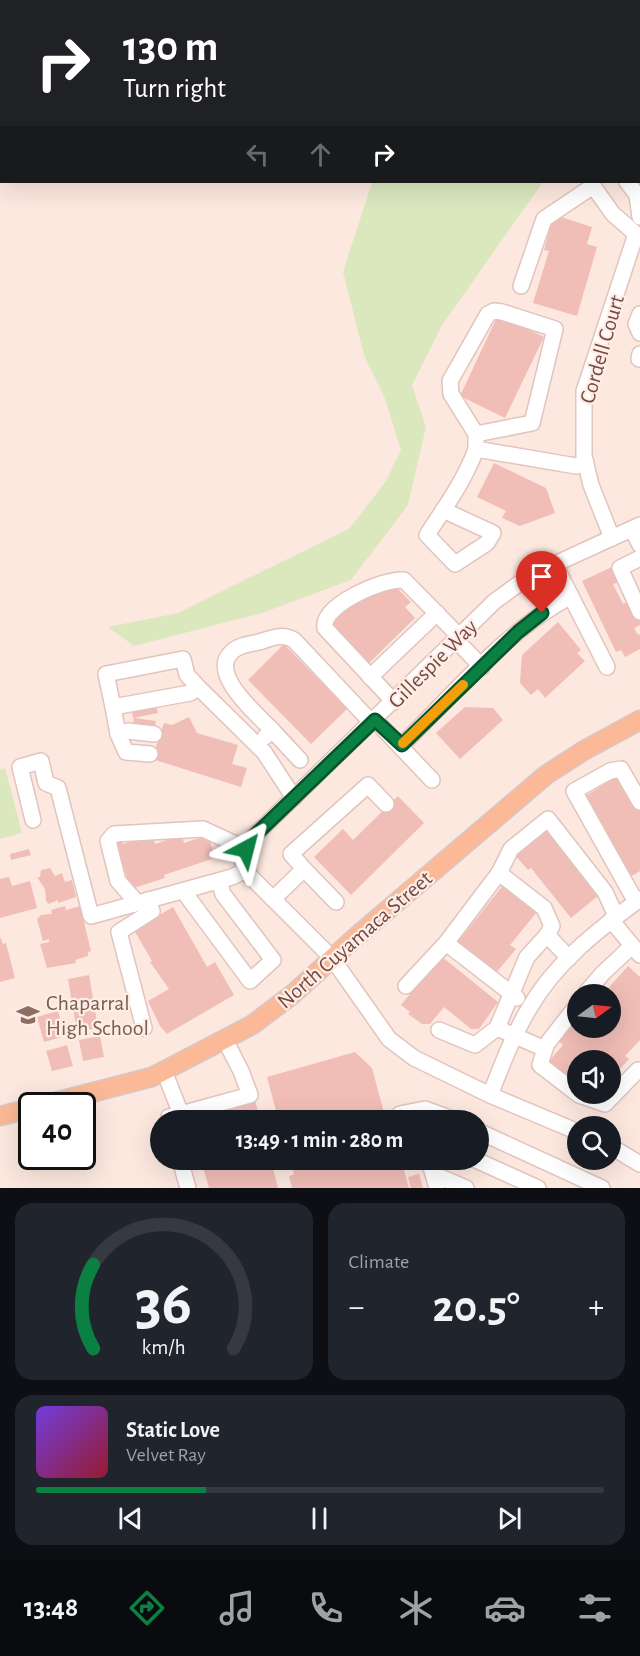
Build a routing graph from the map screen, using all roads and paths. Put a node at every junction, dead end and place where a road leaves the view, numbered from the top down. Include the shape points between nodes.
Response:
1 (628, 183) edge
2 (640, 217) edge
3 (638, 235) edge
4 (634, 263) edge
5 (521, 286) dead end
6 (640, 314) edge
7 (640, 333) edge
8 (640, 354) edge
9 (639, 359) edge
10 (476, 441) junction
11 (586, 463) junction
12 (443, 510) dead end
13 (636, 527) edge
14 (612, 538) junction
15 (640, 545) edge
16 (640, 558) edge
17 (555, 565) junction
18 (571, 596) junction
19 (640, 612) edge
20 (437, 613) junction
21 (457, 638) junction
22 (482, 667) junction
23 (607, 667) dead end
24 (370, 677) junction
25 (199, 688) junction
26 (394, 702) junction
27 (112, 707) junction
28 (640, 720) edge
29 (374, 721) junction
30 (272, 729) junction
31 (118, 734) junction
32 (154, 734) dead end
33 (402, 745) junction
34 (257, 746) junction
35 (150, 754) dead end
36 (300, 760) dead end
37 (432, 780) dead end
38 (294, 798) junction
39 (640, 802) edge
40 (386, 804) dead end
41 (33, 820) dead end
42 (249, 844) junction
43 (304, 869) junction
44 (246, 870) junction
45 (499, 873) junction
46 (219, 881) junction
47 (185, 890) junction
48 (273, 899) junction
49 (638, 900) edge
50 (141, 902) junction
51 (336, 902) dead end
52 (614, 918) junction
53 (547, 935) junction
54 (446, 943) junction
55 (636, 951) edge
56 (332, 958) junction
57 (569, 958) junction
58 (594, 984) edge
59 (406, 986) dead end
60 (510, 995) junction
61 (531, 1005) junction
62 (567, 1019) edge
63 (144, 1028) dead end
64 (497, 1028) junction
65 (439, 1030) dead end
66 (515, 1036) junction
67 (225, 1040) junction
68 (545, 1048) junction
69 (638, 1070) dead end
70 (164, 1071) junction
71 (94, 1092) edge
72 (490, 1095) junction
73 (173, 1110) edge
74 (199, 1110) edge
75 (18, 1112) edge
76 (0, 1116) edge
77 (567, 1127) edge
78 (489, 1136) edge
79 (621, 1150) edge
80 (637, 1155) edge
81 (489, 1166) edge
82 (183, 1170) edge
83 (436, 1183) edge
84 (188, 1188) edge
85 (466, 1188) edge
86 (538, 1188) edge
87 (602, 1188) edge

1 - 2 street via 637,195
3 - 4 street, Cordell Court
3 - 5 street via 613,214 593,186 544,219
4 - 11 street, Cordell Court via 584,391
6 - 7 street via 636,324
8 - 9 street
10 - 10 street via 532,423 555,329 502,312 488,314 450,381 452,394
10 - 11 street via 576,465
10 - 12 street via 469,468
11 - 14 street, Cordell Court
13 - 14 street, Gillespie Way
13 - 15 street
14 - 17 street, Gillespie Way
16 - 19 street via 620,568
17 - 18 street
17 - 21 street, Gillespie Way via 531,575 495,601
18 - 22 street via 531,621
18 - 23 street
20 - 21 street
20 - 24 street
20 - 24 street via 408,582 399,580 356,595 328,613 325,628
21 - 22 street
21 - 26 street, Gillespie Way
22 - 33 street
24 - 26 street
25 - 27 street
25 - 27 street via 187,675 183,659 106,674
25 - 34 street
26 - 29 street, Gillespie Way
27 - 31 street
28 - 56 main road, North Cuyamaca Street via 546,775
29 - 30 street via 294,640 282,635 237,648 226,662 231,685
29 - 33 street
29 - 38 street, Gillespie Way
30 - 34 street
30 - 36 street
31 - 32 street
31 - 35 street via 126,752
33 - 37 street
34 - 38 street
38 - 42 street, Gillespie Way
39 - 49 street via 621,769 574,791
40 - 43 street via 368,784 291,854
41 - 50 street via 20,766 40,761 46,783 58,788 91,916
42 - 44 street via 243,864
42 - 50 street via 203,829 114,834 108,841 118,881
43 - 48 street
43 - 51 street
44 - 46 street
44 - 48 street
45 - 52 street via 511,849 548,819 605,892
45 - 53 street via 544,908 552,926
45 - 54 street
46 - 47 street
46 - 47 street via 223,894 273,960 250,981
47 - 50 street
48 - 56 street
49 - 52 street
50 - 63 street via 152,910 119,932
52 - 55 street
52 - 57 street
53 - 57 street
53 - 60 street via 527,957
54 - 59 street
54 - 60 street
55 - 58 street
56 - 67 main road, North Cuyamaca Street via 293,994
56 - 72 street via 389,1039 414,1058
57 - 61 street
60 - 61 street
60 - 64 street
61 - 66 street
62 - 68 street
64 - 65 street via 476,1045
64 - 66 street
66 - 68 street
66 - 72 street
67 - 70 main road, North Cuyamaca Street
67 - 74 street via 250,1095
68 - 69 street via 540,1065 579,1095 605,1104
70 - 71 main road, North Cuyamaca Street
70 - 73 street
72 - 77 street
75 - 76 main road
78 - 87 street
79 - 80 street
81 - 86 street
82 - 84 street
83 - 85 street via 440,1177

